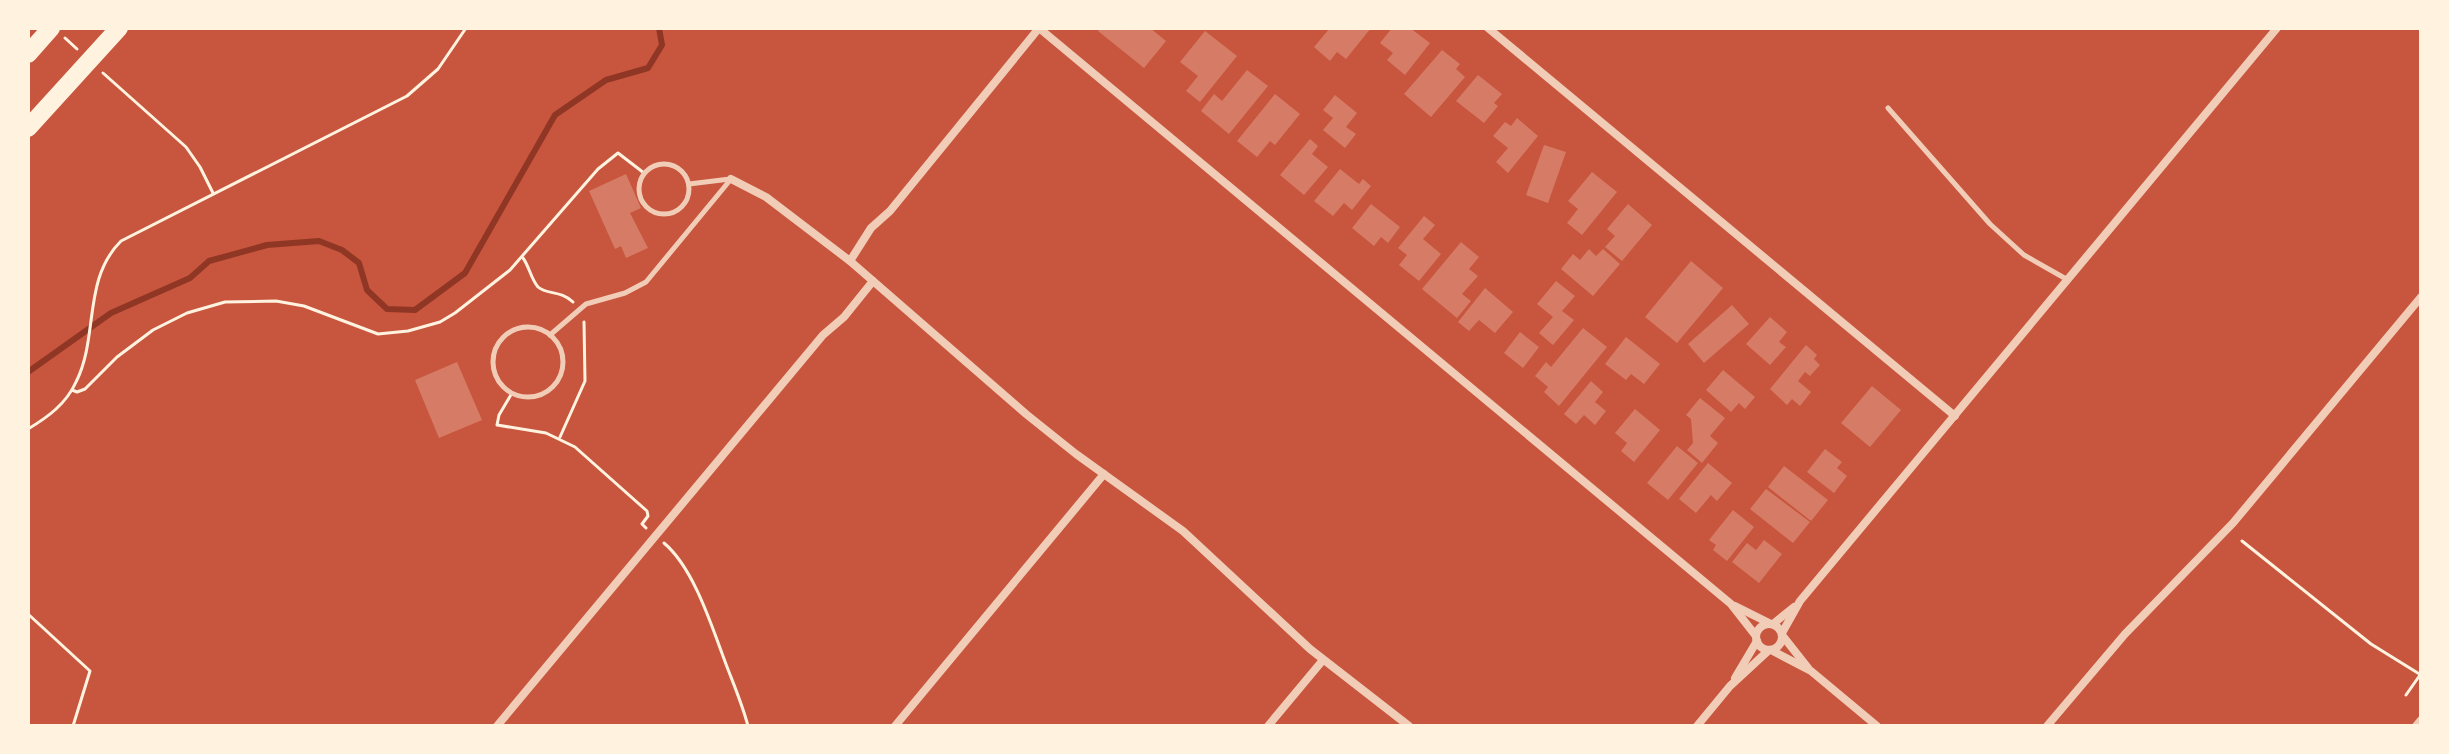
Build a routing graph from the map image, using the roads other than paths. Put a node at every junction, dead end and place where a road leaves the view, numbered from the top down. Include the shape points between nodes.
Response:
1 (119, 28) edge
2 (1039, 28) edge
3 (1488, 28) edge
4 (2277, 28) edge
5 (58, 33) edge
6 (28, 54) edge
7 (1888, 108) dead end
8 (28, 128) edge
9 (731, 179) junction
10 (689, 184) junction
11 (850, 261) junction
12 (2069, 280) junction
13 (873, 281) junction
14 (2421, 297) edge
15 (550, 335) junction
16 (1955, 416) junction
17 (1104, 474) junction
18 (1800, 601) junction
19 (1731, 604) junction
20 (1771, 624) junction
21 (1782, 634) junction
22 (1757, 638) junction
23 (1770, 650) junction
24 (1323, 660) junction
25 (1811, 671) junction
26 (1730, 686) junction
27 (2421, 720) edge
28 (497, 726) edge
29 (895, 726) edge
30 (1268, 726) edge
31 (1409, 726) edge
32 (1697, 726) edge
33 (1877, 726) edge
34 (2047, 726) edge
35 (2416, 726) edge

1 - 8 highway
2 - 11 street via 871,228
2 - 19 street
3 - 16 street
4 - 12 street
5 - 6 highway
7 - 12 lane via 1990,224 2024,255
9 - 10 lane
9 - 11 street via 766,197
9 - 15 lane via 646,282 578,309
10 - 10 lane via 681,208 665,214 644,205 640,197 640,181 656,164 673,165
11 - 13 street
12 - 16 street
13 - 17 street
13 - 28 street
14 - 34 street via 2233,523 2125,634
15 - 15 lane via 563,362 558,381 542,395 512,393 497,378 497,348 520,329
16 - 18 street
17 - 24 street via 1183,531
17 - 29 street
18 - 20 street
18 - 21 street
19 - 20 street
19 - 22 street
20 - 21 street
20 - 22 street via 1759,629
21 - 23 street via 1779,645
21 - 25 street
22 - 23 street
22 - 26 street
23 - 25 street
23 - 26 street
24 - 30 street
24 - 31 street
25 - 33 street
26 - 32 street
27 - 35 street

